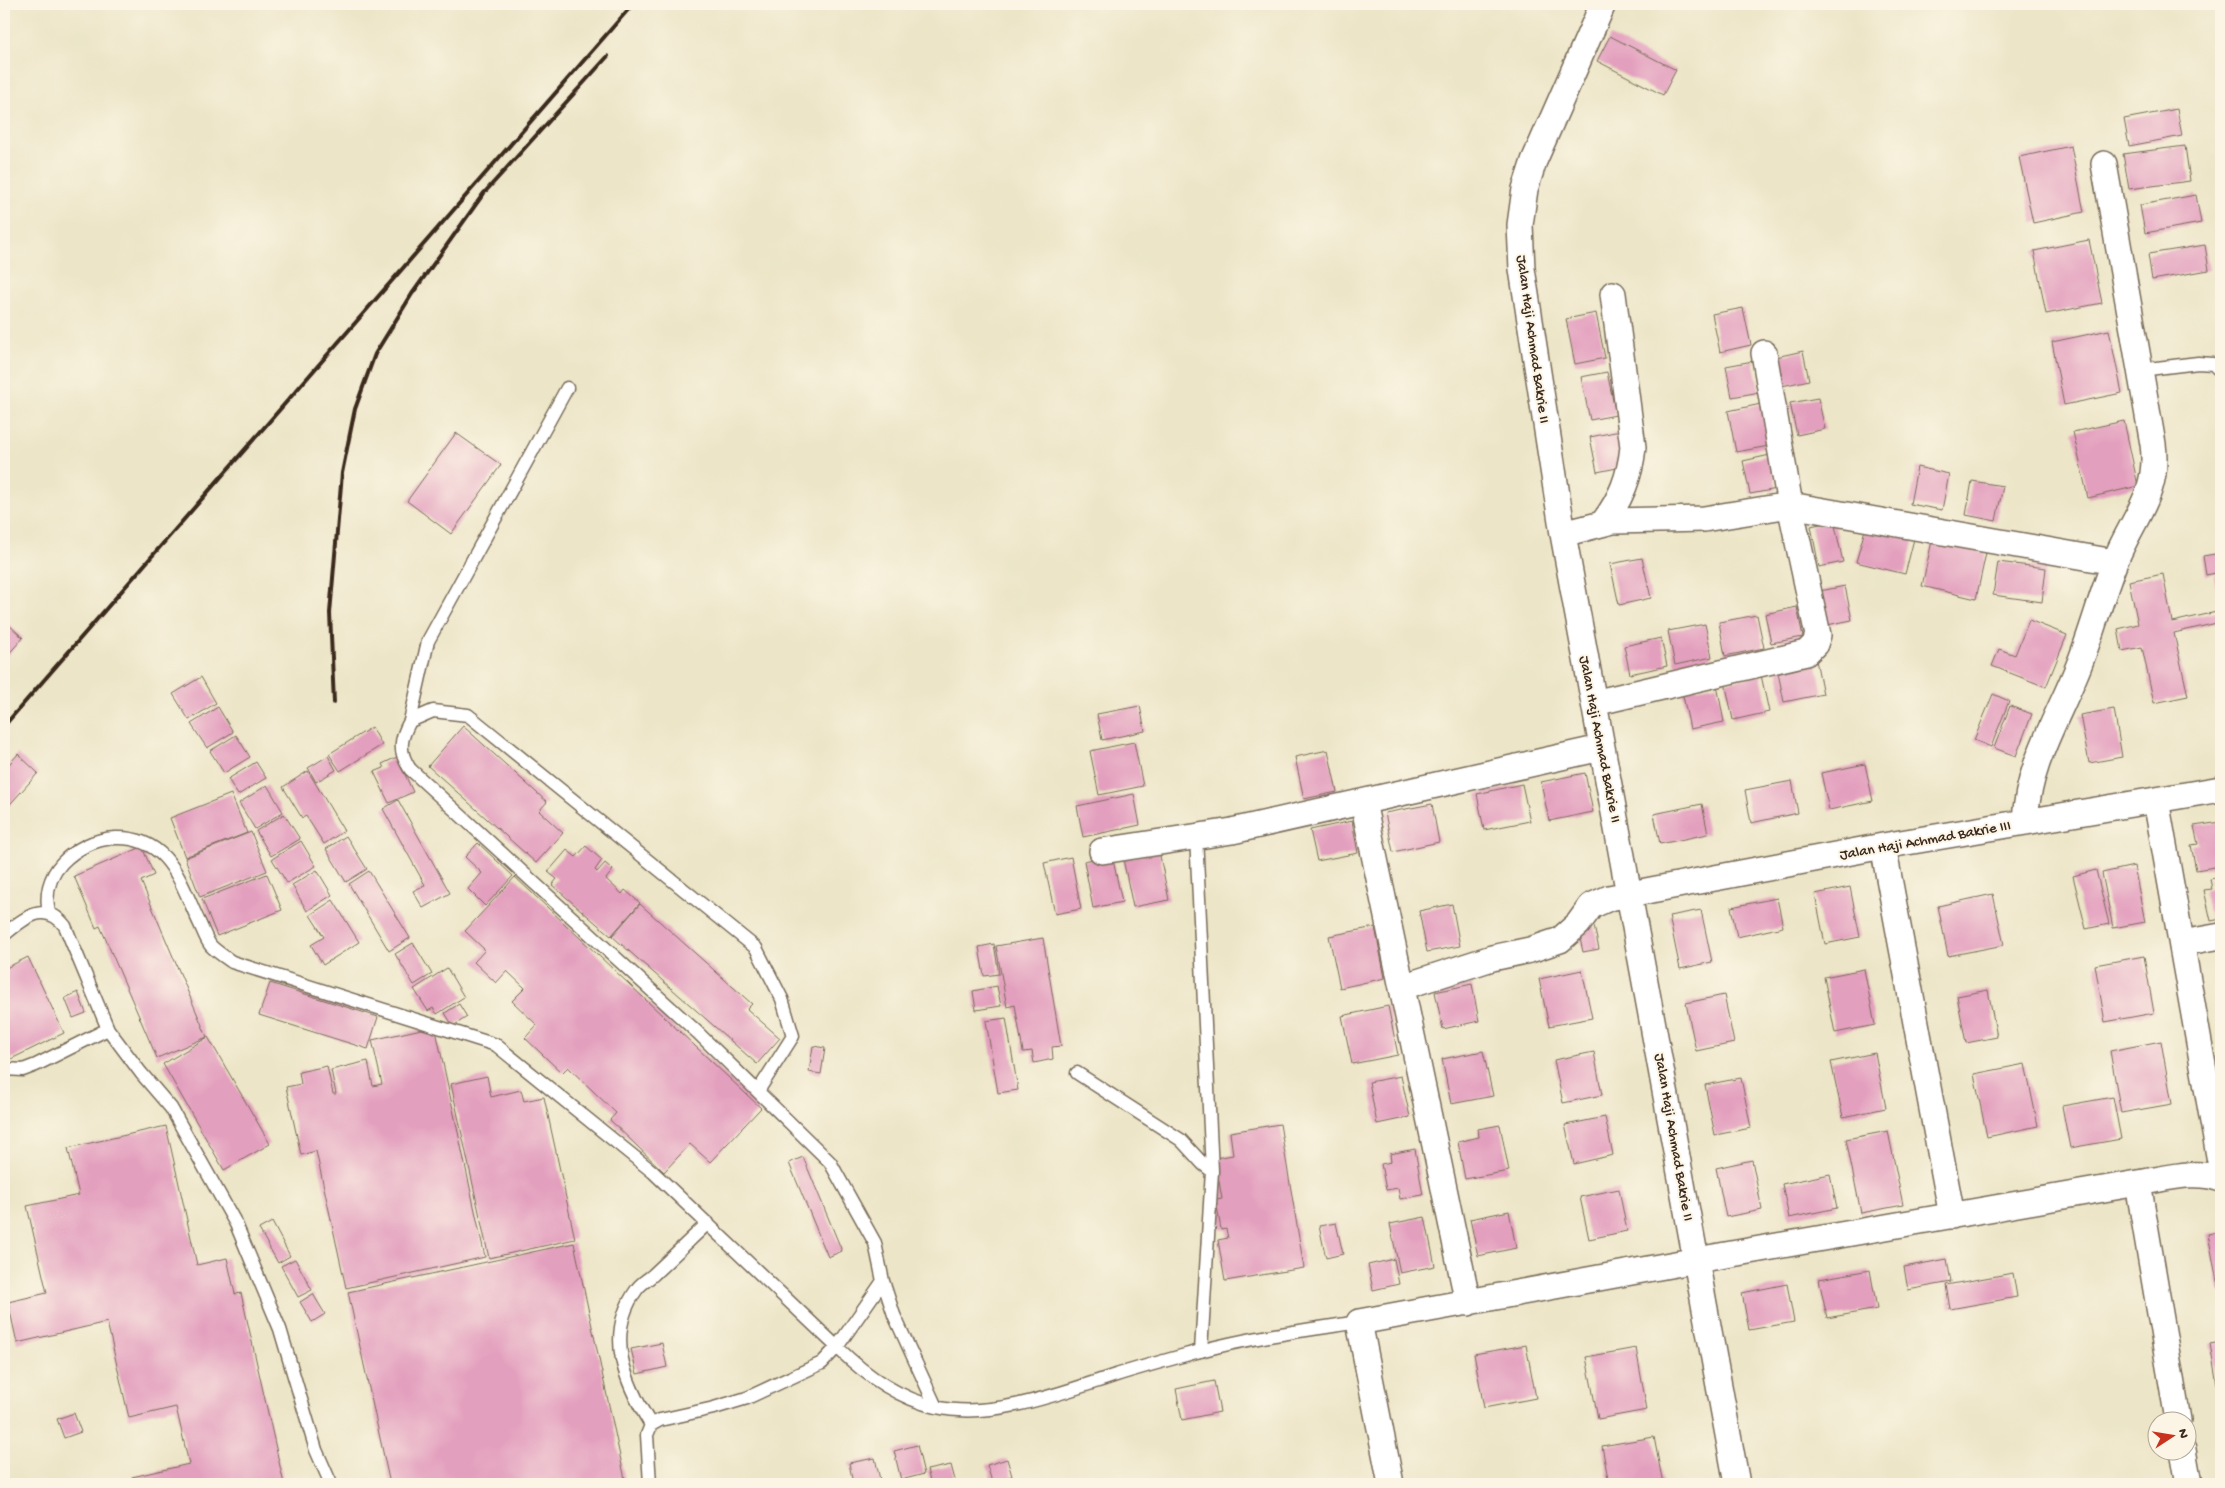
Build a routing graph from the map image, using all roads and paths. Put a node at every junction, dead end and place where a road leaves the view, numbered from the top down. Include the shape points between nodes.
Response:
1 (1603, 4) edge
2 (2104, 164) dead end
3 (1614, 294) dead end
4 (1764, 353) dead end
5 (2140, 370) junction
6 (2221, 372) edge
7 (567, 388) dead end
8 (1790, 504) junction
9 (1603, 523) junction
10 (1563, 534) junction
11 (2114, 562) junction
12 (1594, 702) junction
13 (410, 721) junction
14 (1602, 748) junction
15 (2221, 789) edge
16 (2156, 800) junction
17 (1363, 802) junction
18 (2025, 822) junction
19 (1196, 836) junction
20 (1882, 846) junction
21 (1102, 851) dead end
22 (1630, 895) junction
23 (49, 912) junction
24 (4, 935) edge
25 (2221, 936) edge
26 (2182, 943) junction
27 (1402, 987) junction
28 (108, 1029) junction
29 (4, 1069) edge
30 (1077, 1073) dead end
31 (758, 1091) junction
32 (2221, 1167) edge
33 (1212, 1171) junction
34 (2221, 1179) edge
35 (2138, 1183) junction
36 (1952, 1216) junction
37 (708, 1223) junction
38 (1697, 1260) junction
39 (883, 1281) junction
40 (1468, 1303) junction
41 (1359, 1322) junction
42 (837, 1347) junction
43 (1202, 1351) junction
44 (936, 1407) junction
45 (2176, 1410) edge
46 (651, 1425) junction
47 (2185, 1460) edge
48 (331, 1484) edge
49 (650, 1484) edge
50 (1391, 1484) edge
51 (1737, 1484) edge
52 (2189, 1484) edge

1 - 10 street, Jalan Haji Achmad Bakrie II via 1534,161 1521,207 1522,269
2 - 5 street
3 - 9 street via 1633,447 1631,469 1624,490
4 - 8 street
5 - 6 lane via 2198,363 2213,364
5 - 11 street via 2156,462 2155,476
7 - 13 lane via 428,641
8 - 9 street via 1704,518
8 - 11 street
8 - 12 street via 1818,635 1815,644 1806,652
9 - 10 street
10 - 12 street, Jalan Haji Achmad Bakrie II
11 - 18 street via 2079,666 2032,776
12 - 14 street, Jalan Haji Achmad Bakrie II
13 - 31 lane via 400,745 403,760 410,769
13 - 31 lane via 433,710 468,715 756,948 782,999 793,1036
14 - 17 street
14 - 22 street, Jalan Haji Achmad Bakrie II
15 - 16 street, Jalan Haji Achmad Bakrie III
16 - 18 street, Jalan Haji Achmad Bakrie III
16 - 26 street
17 - 19 street
17 - 27 street
18 - 20 street, Jalan Haji Achmad Bakrie III
19 - 21 street
19 - 33 lane
20 - 22 street, Jalan Haji Achmad Bakrie III
20 - 36 street
22 - 27 street, Jalan Haji Achmad Bakrie III via 1609,898 1591,906 1578,924 1560,940
22 - 38 street, Jalan Haji Achmad Bakrie II
23 - 24 lane via 33,914
23 - 28 lane via 65,926
23 - 37 lane via 46,901 50,882 72,853 102,839 126,838 152,845 172,866 210,945 232,962 496,1045 653,1172
25 - 26 street
26 - 32 street
27 - 40 street
28 - 29 lane via 36,1066 22,1070
28 - 48 lane via 171,1108 236,1224 280,1329 316,1450
30 - 33 lane via 1181,1140
31 - 39 lane via 830,1162 875,1243
33 - 43 lane
34 - 35 street via 2211,1175 2192,1175
35 - 36 street
35 - 45 street
36 - 38 street
37 - 42 lane
37 - 46 lane via 637,1288 626,1309 620,1334 625,1377
38 - 40 street
38 - 51 street, Jalan Haji Achmad Bakrie II
39 - 42 lane
39 - 44 lane via 894,1315
40 - 41 street
41 - 43 lane via 1280,1334
41 - 50 street
42 - 44 lane via 860,1370 917,1401
42 - 46 lane via 822,1363 747,1398
43 - 44 lane via 1113,1376 1054,1397 974,1409
46 - 49 lane via 647,1436
47 - 52 street

